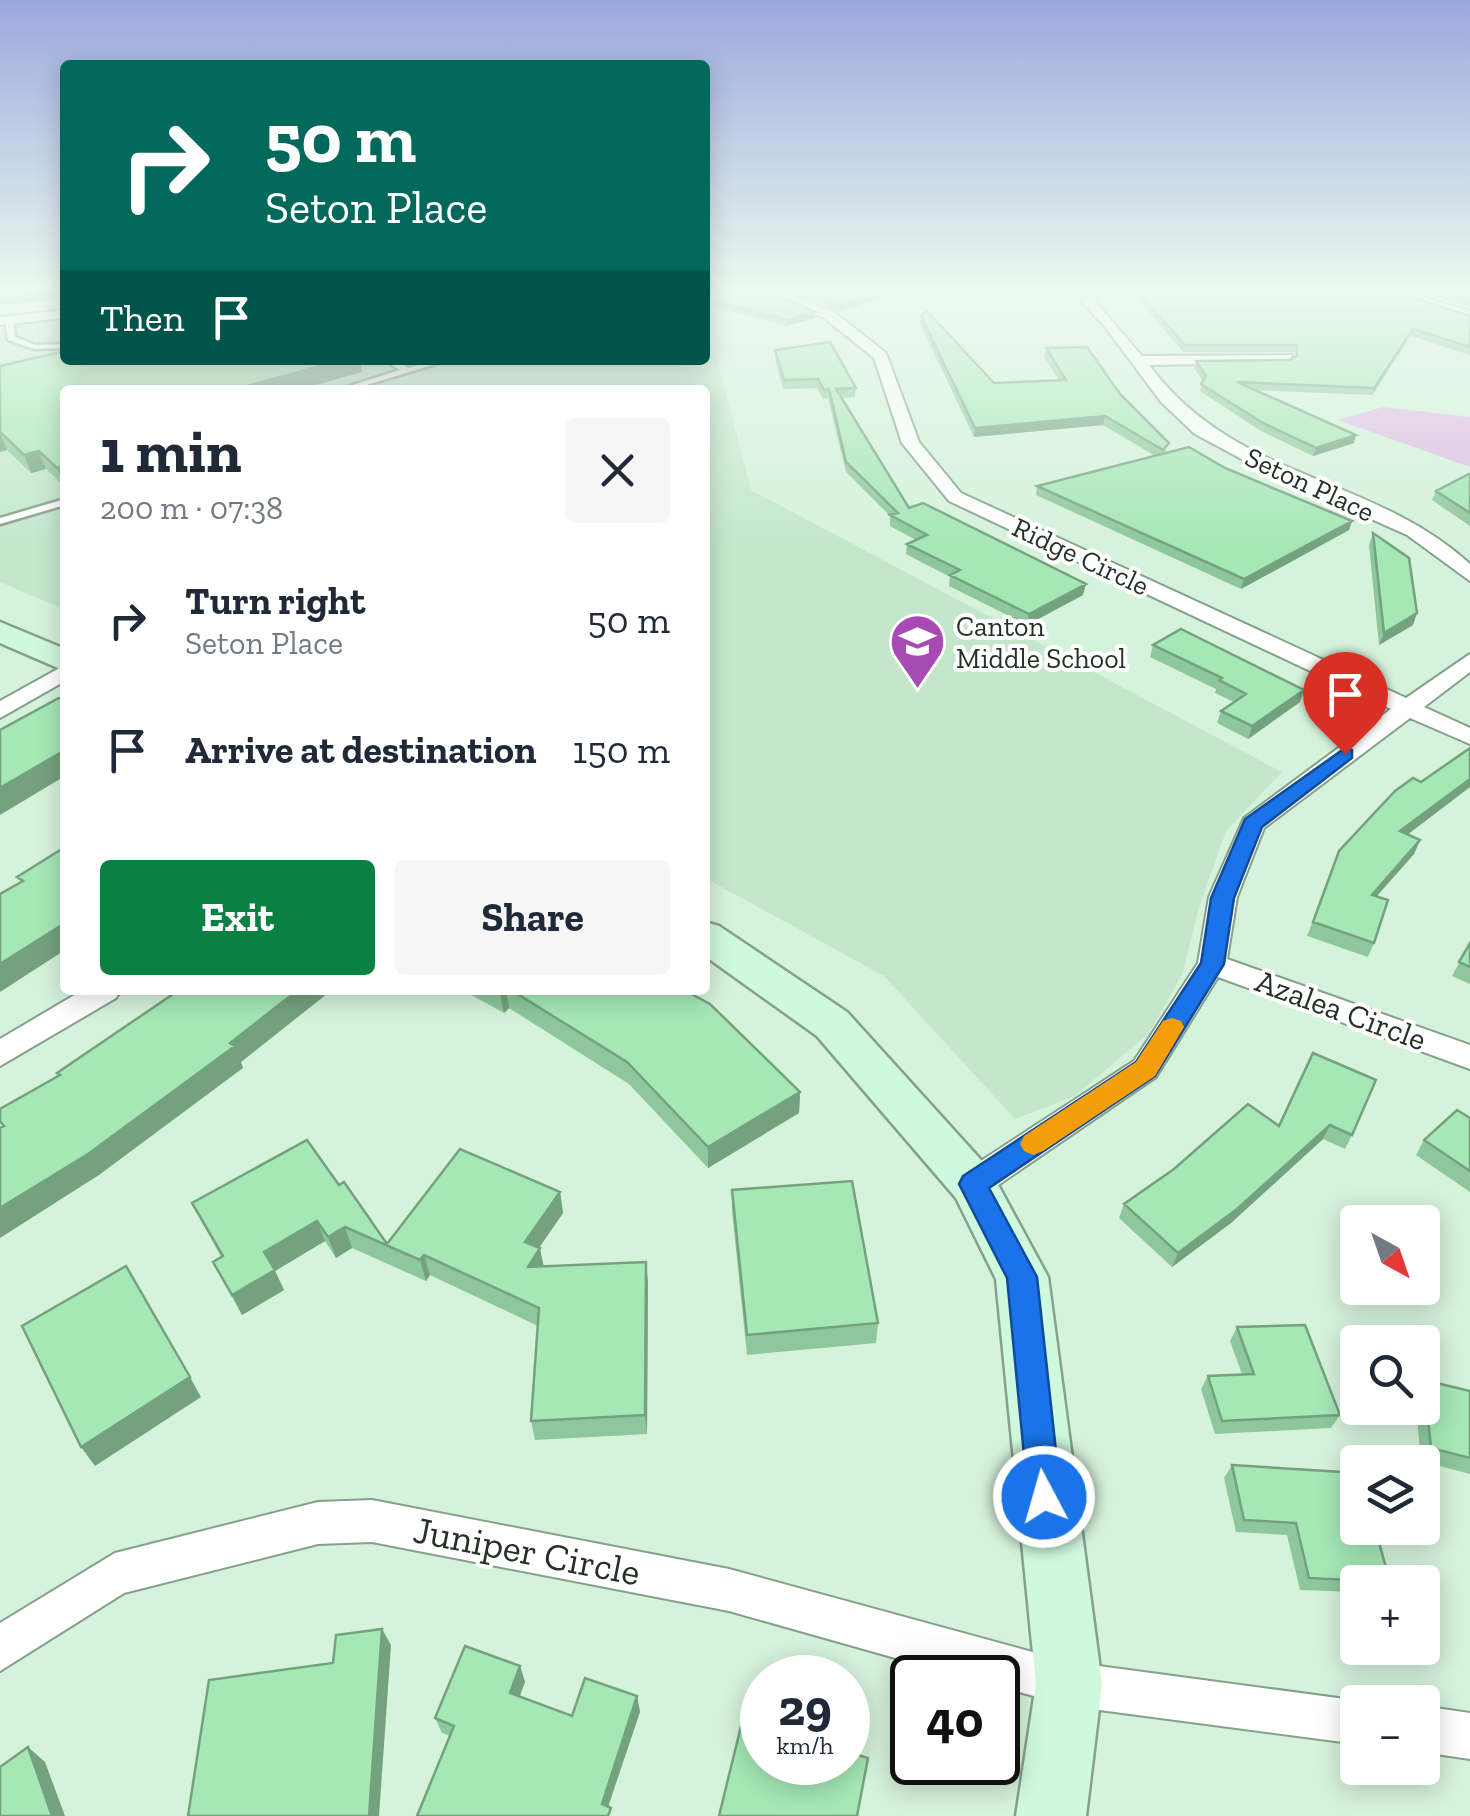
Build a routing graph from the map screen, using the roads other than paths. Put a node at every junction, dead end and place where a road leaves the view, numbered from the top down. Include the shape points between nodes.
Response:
1 (387, 377) edge
2 (889, 377) edge
3 (1148, 377) edge
4 (359, 385) edge
5 (60, 503) edge
6 (0, 521) edge
7 (1470, 575) edge
8 (0, 631) edge
9 (60, 659) edge
10 (1470, 661) edge
11 (60, 675) edge
12 (1407, 707) junction
13 (0, 712) edge
14 (1470, 737) edge
15 (710, 939) edge
16 (1212, 964) junction
17 (98, 995) edge
18 (0, 1054) edge
19 (1470, 1057) edge
20 (973, 1184) junction
21 (0, 1649) edge
22 (1069, 1684) junction
23 (1340, 1719) edge
24 (1440, 1732) edge
25 (1470, 1736) edge
26 (1051, 1816) edge

1 - 4 lane
2 - 12 street, Ridge Circle via 911,443 956,497
3 - 7 street, Seton Place via 1200,429 1270,470 1424,536
5 - 6 lane
8 - 9 street
10 - 12 street
11 - 13 street
12 - 14 street, Ridge Circle
12 - 16 street via 1253,824 1223,898
15 - 20 street via 832,1024
16 - 19 street, Azalea Circle
16 - 20 street via 1146,1069
17 - 18 street
20 - 22 street via 1022,1277
21 - 22 street, Juniper Circle via 115,1574 318,1523 372,1521 729,1590
22 - 23 street, Juniper Circle
22 - 26 street
24 - 25 street

